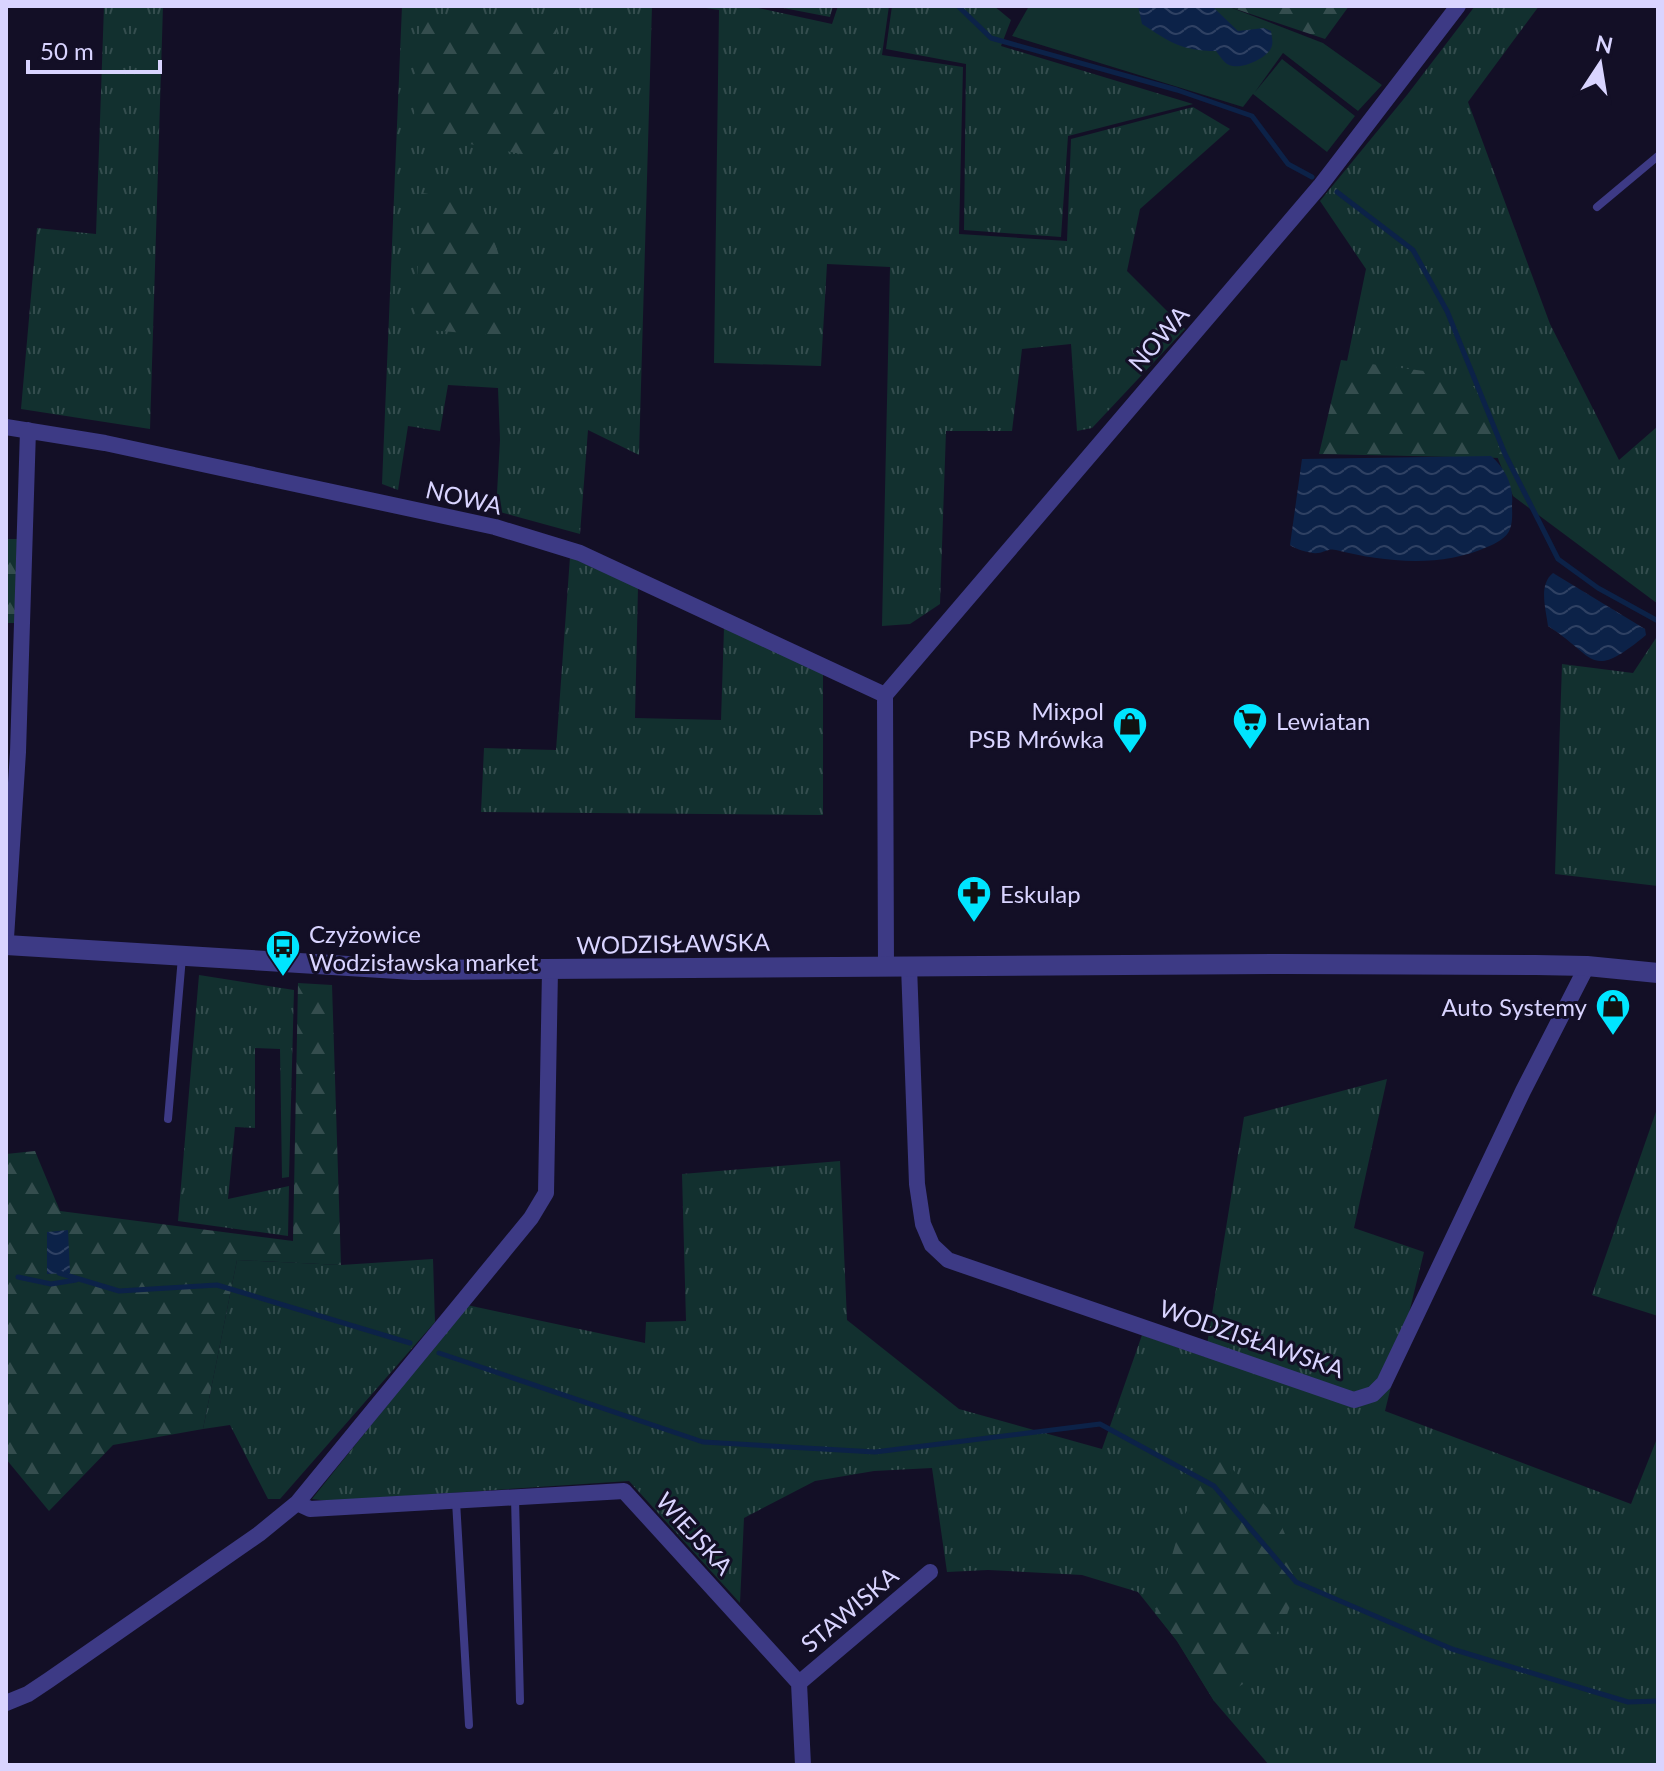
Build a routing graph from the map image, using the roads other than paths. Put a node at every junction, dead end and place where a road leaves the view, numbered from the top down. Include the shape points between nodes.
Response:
1 (1458, 6) edge
2 (1658, 156) edge
3 (1597, 207) dead end
4 (6, 427) edge
5 (28, 430) junction
6 (885, 695) junction
7 (6, 938) edge
8 (6, 945) edge
9 (183, 956) junction
10 (886, 966) junction
11 (909, 966) junction
12 (1587, 966) junction
13 (550, 970) junction
14 (1658, 973) edge
15 (168, 1119) dead end
16 (515, 1497) junction
17 (456, 1500) junction
18 (297, 1503) junction
19 (930, 1572) dead end
20 (799, 1683) junction
21 (520, 1701) dead end
22 (6, 1703) edge
23 (469, 1725) dead end
24 (803, 1765) edge

1 - 6 street, NOWA via 1320,186
2 - 3 lane
4 - 5 street, NOWA
5 - 6 street, NOWA via 495,527 580,553
5 - 7 street
6 - 10 street
8 - 9 street, WODZISŁAWSKA
9 - 13 street, WODZISŁAWSKA via 414,970
9 - 15 lane
10 - 11 street, WODZISŁAWSKA
10 - 13 street, WODZISŁAWSKA
11 - 12 street, WODZISŁAWSKA
11 - 12 street, WODZISŁAWSKA via 917,1184 932,1245 948,1260 976,1271 1354,1400 1373,1394 1384,1383
12 - 14 street, WODZISŁAWSKA
13 - 18 street via 546,1193
16 - 17 street, WIEJSKA
16 - 20 street, WIEJSKA via 624,1491
16 - 21 lane
17 - 18 street, WIEJSKA via 310,1509
17 - 23 lane
18 - 22 street via 49,1680
19 - 20 street, STAWISKA
20 - 24 street

